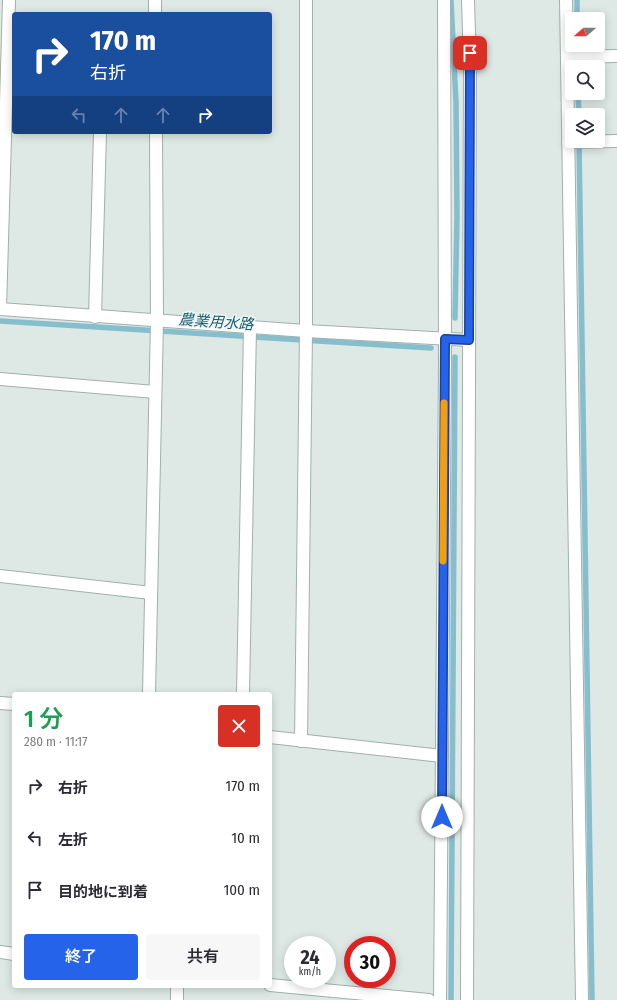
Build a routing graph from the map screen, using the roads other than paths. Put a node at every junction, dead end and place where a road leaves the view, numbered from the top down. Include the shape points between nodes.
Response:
1 (9, 0) edge
2 (155, 0) edge
3 (306, 0) edge
4 (444, 0) edge
5 (468, 0) edge
6 (566, 0) edge
7 (155, 12) edge
8 (4, 33) edge
9 (617, 56) edge
10 (574, 57) junction
11 (575, 108) edge
12 (100, 134) edge
13 (156, 134) edge
14 (605, 141) edge
15 (617, 141) edge
16 (576, 148) edge
17 (0, 309) edge
18 (95, 317) junction
19 (156, 328) junction
20 (250, 334) junction
21 (306, 338) junction
22 (445, 339) junction
23 (469, 340) junction
24 (0, 379) edge
25 (155, 392) junction
26 (0, 576) edge
27 (151, 593) junction
28 (149, 692) edge
29 (243, 692) edge
30 (0, 703) edge
31 (12, 704) edge
32 (272, 737) edge
33 (301, 741) junction
34 (442, 756) junction
35 (0, 952) edge
36 (12, 954) edge
37 (272, 985) edge
38 (177, 988) edge
39 (177, 1000) edge
40 (429, 1000) edge
41 (440, 1000) edge
42 (468, 1000) edge
43 (582, 1000) edge

1 - 8 street
2 - 7 street
3 - 21 street
4 - 22 street
5 - 23 street
6 - 10 street
8 - 17 street
9 - 10 street
10 - 11 street
12 - 18 street
13 - 19 street
14 - 15 street
16 - 43 street
17 - 18 street
18 - 19 street
19 - 20 street
19 - 25 street
20 - 21 street
20 - 29 street
21 - 22 street
21 - 33 street
22 - 23 street
22 - 34 street
23 - 42 street
24 - 25 street
25 - 27 street
26 - 27 street
27 - 28 street
30 - 31 street
32 - 33 street
33 - 34 street
34 - 41 street
35 - 36 street
37 - 40 street
38 - 39 street

